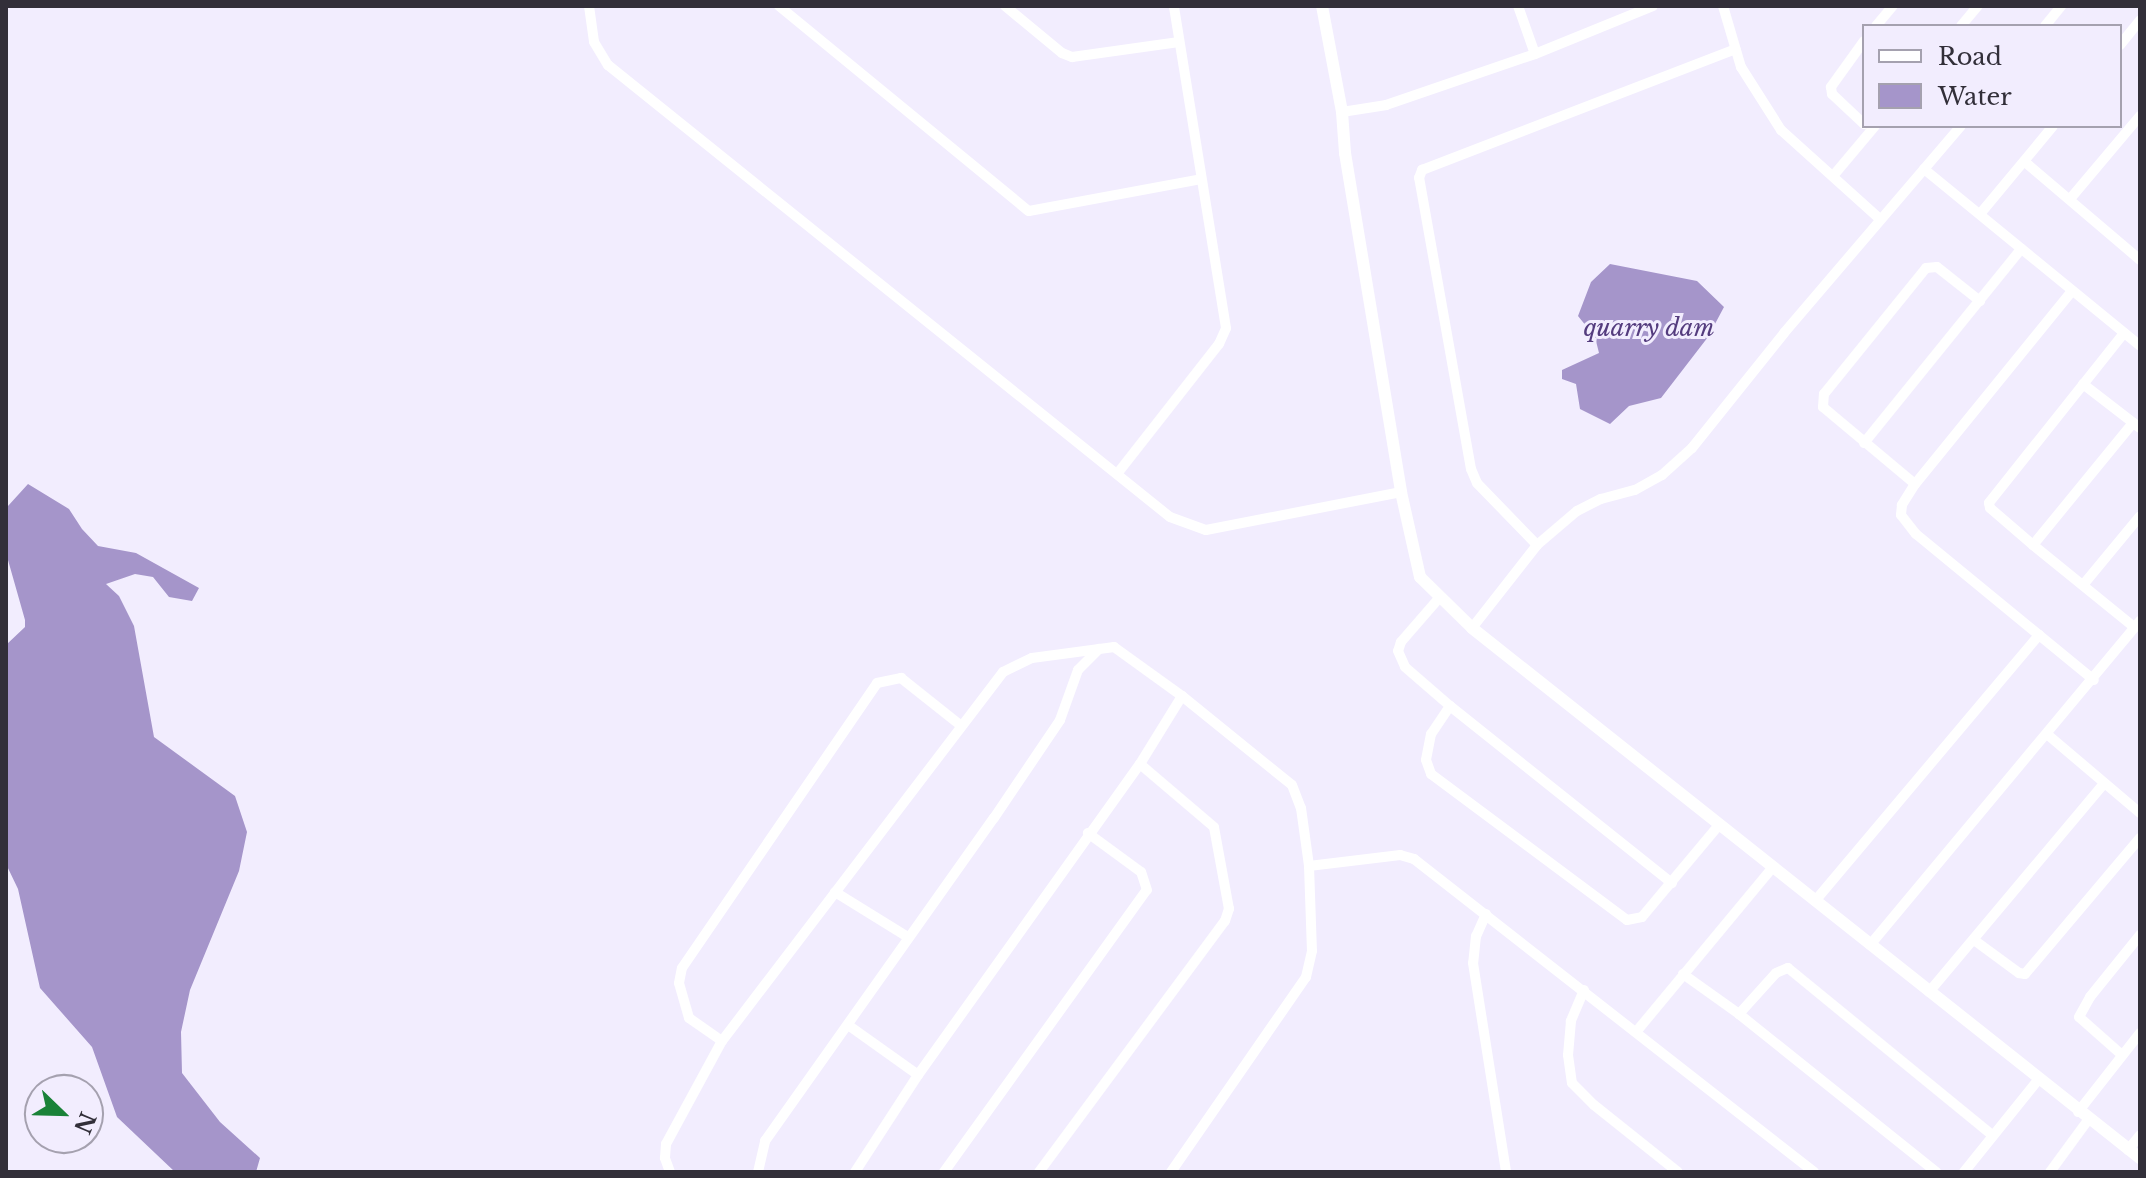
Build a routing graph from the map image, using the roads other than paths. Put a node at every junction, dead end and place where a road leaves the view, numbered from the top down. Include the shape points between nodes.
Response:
1 (589, 6) edge
2 (779, 6) edge
3 (1005, 6) edge
4 (1174, 6) edge
5 (1322, 6) edge
6 (1518, 6) edge
7 (1653, 6) edge
8 (1723, 6) edge
9 (1893, 6) edge
10 (1978, 6) edge
11 (2058, 7) edge
12 (2140, 20) edge
13 (1878, 24) edge
14 (1963, 24) edge
15 (2046, 24) edge
16 (1179, 42) junction
17 (2122, 42) edge
18 (1862, 44) edge
19 (1735, 49) junction
20 (1535, 54) junction
21 (1342, 112) junction
22 (2140, 116) edge
23 (1862, 121) edge
24 (1868, 128) edge
25 (1959, 128) edge
26 (2051, 128) edge
27 (2025, 162) junction
28 (1924, 169) junction
29 (1833, 176) junction
30 (1201, 179) junction
31 (2070, 199) junction
32 (1980, 214) junction
33 (1880, 219) junction
34 (2021, 249) junction
35 (2140, 260) edge
36 (2072, 291) junction
37 (1980, 301) junction
38 (2124, 333) junction
39 (2140, 346) edge
40 (2083, 384) junction
41 (2136, 425) edge
42 (1864, 443) junction
43 (1117, 474) junction
44 (1915, 484) junction
45 (1401, 492) junction
46 (2140, 516) edge
47 (1537, 545) junction
48 (2033, 545) junction
49 (2083, 585) junction
50 (1440, 597) junction
51 (2137, 624) edge
52 (1472, 628) junction
53 (2039, 635) junction
54 (1099, 649) junction
55 (2094, 680) junction
56 (1182, 696) junction
57 (1450, 706) junction
58 (960, 725) junction
59 (2048, 735) junction
60 (1140, 764) junction
61 (2103, 785) junction
62 (2140, 813) edge
63 (1718, 826) junction
64 (1088, 833) junction
65 (2140, 838) edge
66 (1309, 866) junction
67 (1772, 868) junction
68 (1672, 883) junction
69 (835, 892) junction
70 (1815, 901) junction
71 (1486, 914) junction
72 (2140, 935) edge
73 (908, 937) junction
74 (1974, 940) junction
75 (1870, 945) junction
76 (1683, 974) junction
77 (1584, 990) junction
78 (1929, 992) junction
79 (1739, 1014) junction
80 (848, 1025) junction
81 (1636, 1032) junction
82 (2140, 1033) edge
83 (722, 1041) junction
84 (2122, 1055) junction
85 (918, 1075) junction
86 (2038, 1080) junction
87 (2083, 1116) junction
88 (1992, 1135) junction
89 (2140, 1135) edge
90 (2128, 1150) junction
91 (2140, 1158) edge
92 (670, 1172) edge
93 (758, 1172) edge
94 (855, 1172) edge
95 (944, 1172) edge
96 (1039, 1172) edge
97 (1171, 1172) edge
98 (1506, 1172) edge
99 (1678, 1172) edge
100 (1814, 1172) edge
101 (1936, 1172) edge
102 (1964, 1172) edge
103 (2050, 1172) edge

1 - 43 street via 594,42 608,65
2 - 30 street via 1029,211
3 - 16 street via 1072,57
4 - 16 street
5 - 21 street
6 - 20 street
7 - 20 street
8 - 19 street
9 - 13 street
10 - 14 street
11 - 15 street
12 - 17 street
16 - 30 street
18 - 23 street via 1831,87
19 - 29 street via 1781,130
19 - 47 street via 1422,170 1419,178 1471,469 1477,483
20 - 21 street via 1386,105
21 - 45 street
22 - 31 street
24 - 29 street
25 - 28 street
26 - 27 street
27 - 31 street
27 - 32 street
28 - 32 street
28 - 33 street
29 - 33 street
30 - 43 street via 1226,328
31 - 35 street
32 - 34 street
33 - 47 street via 1692,448 1635,490 1577,511
34 - 36 street
34 - 37 street
36 - 38 street
36 - 44 street
37 - 42 street
37 - 42 street via 1937,267 1926,268 1822,401
38 - 39 street
38 - 40 street
40 - 41 street
40 - 48 street via 1990,498 1990,508
41 - 48 street
42 - 44 street
43 - 45 street via 1170,517 1206,530
44 - 53 street via 1902,505 1906,524
45 - 50 street via 1414,562 1420,577
46 - 49 street
47 - 52 street
48 - 49 street
49 - 51 street
50 - 52 street
50 - 57 street via 1398,651 1405,667
51 - 55 street
52 - 63 street
53 - 55 street
53 - 70 street
54 - 56 street via 1121,649
54 - 58 street via 1014,664
54 - 73 street via 1078,670 1060,720
55 - 59 street
56 - 60 street
56 - 66 street via 1292,785 1301,808
57 - 68 street
57 - 68 street via 1431,734 1426,760 1431,774 1627,920 1642,917
58 - 69 street
58 - 83 street via 901,678 877,683 682,968 679,983 689,1018
59 - 61 street
59 - 75 street
60 - 64 street
60 - 96 street via 1214,827 1229,909
61 - 62 street
61 - 74 street
63 - 67 street
63 - 68 street
64 - 85 street
64 - 95 street via 1141,872 1147,890
65 - 74 street via 2025,974
66 - 71 street via 1407,856
66 - 97 street via 1312,951 1306,977
67 - 70 street
67 - 76 street
69 - 73 street
69 - 83 street
70 - 75 street
71 - 77 street
71 - 98 street via 1476,936 1473,963
72 - 84 street via 2079,1017
73 - 80 street
74 - 78 street
75 - 78 street
76 - 79 street
76 - 81 street
77 - 81 street
77 - 99 street via 1571,1021 1572,1083
78 - 86 street
79 - 88 street via 1776,973 1788,968
79 - 101 street
80 - 85 street
80 - 93 street via 765,1141
81 - 100 street
82 - 84 street
83 - 92 street via 666,1144
84 - 87 street
85 - 94 street
86 - 87 street
86 - 88 street
87 - 90 street
87 - 103 street
88 - 102 street
89 - 90 street
90 - 91 street

